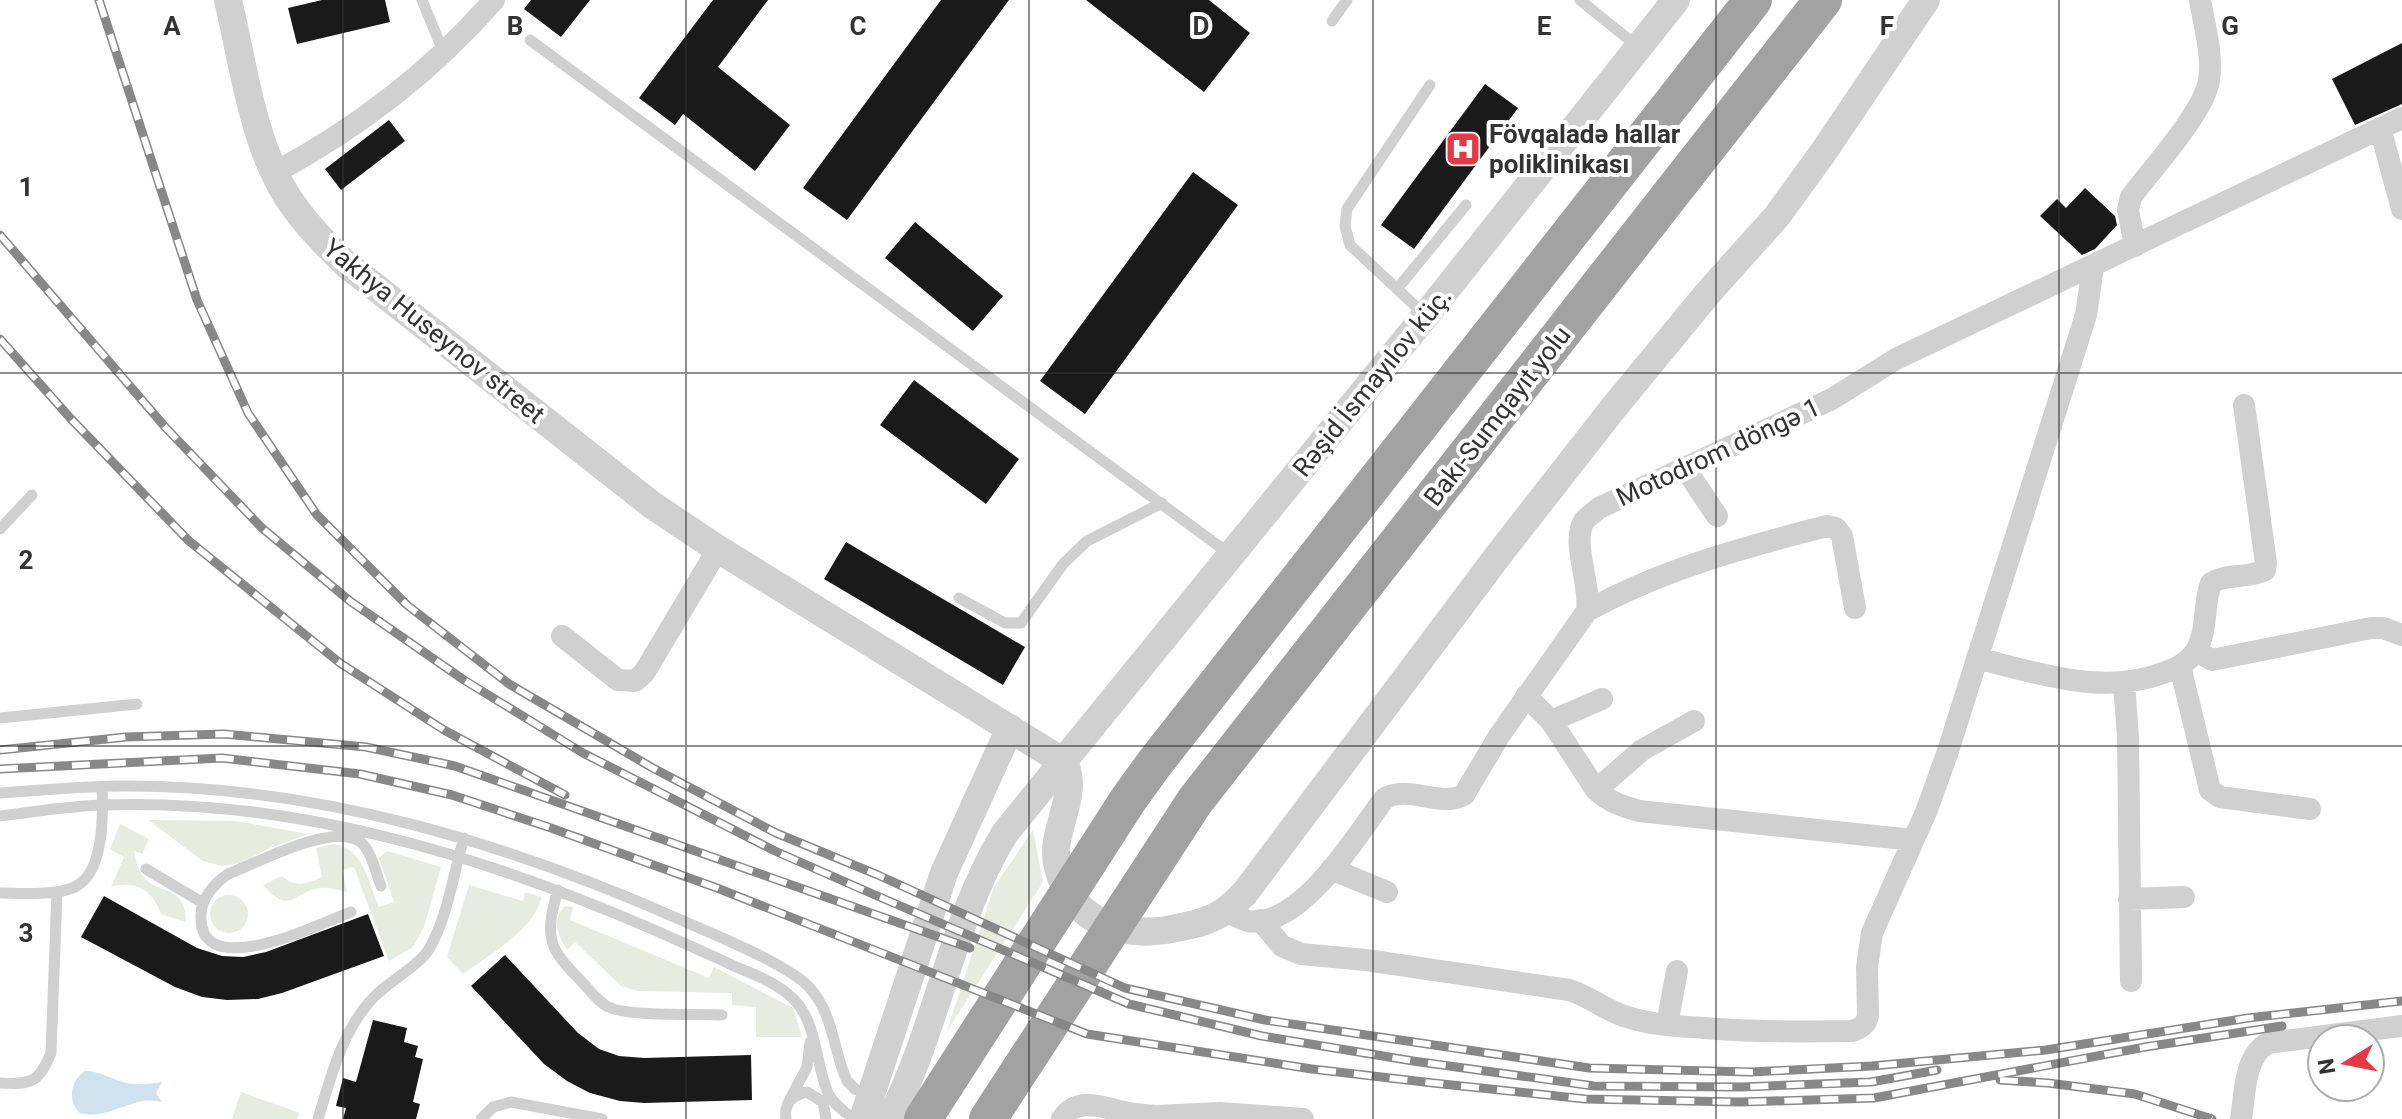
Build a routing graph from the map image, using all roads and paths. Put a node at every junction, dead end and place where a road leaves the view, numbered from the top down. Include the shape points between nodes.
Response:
1 (228, 0) edge
2 (422, 0) edge
3 (494, 0) edge
4 (1347, 0) edge
5 (1580, 0) edge
6 (1676, 0) edge
7 (1753, 0) edge
8 (1823, 0) edge
9 (1926, 0) edge
10 (2200, 0) edge
11 (1332, 21) dead end
12 (530, 40) dead end
13 (1638, 47) junction
14 (443, 51) junction
15 (1430, 85) dead end
16 (2402, 118) edge
17 (2380, 128) junction
18 (274, 173) junction
19 (1466, 205) dead end
20 (2402, 209) edge
21 (2135, 246) junction
22 (2093, 267) junction
23 (1397, 289) junction
24 (1426, 315) junction
25 (2244, 405) dead end
26 (1685, 468) junction
27 (32, 495) dead end
28 (1162, 503) junction
29 (1717, 516) dead end
30 (2, 524) edge
31 (718, 549) junction
32 (1232, 556) junction
33 (959, 598) dead end
34 (1855, 608) dead end
35 (1587, 611) junction
36 (2402, 635) edge
37 (562, 636) dead end
38 (1977, 658) junction
39 (2188, 658) junction
40 (2124, 683) junction
41 (1526, 696) junction
42 (1602, 699) dead end
43 (137, 704) dead end
44 (0, 718) edge
45 (1551, 721) junction
46 (1694, 721) dead end
47 (1010, 728) junction
48 (1064, 762) junction
49 (102, 786) junction
50 (1039, 789) junction
51 (1596, 790) junction
52 (0, 793) edge
53 (102, 805) junction
54 (2310, 809) dead end
55 (357, 812) junction
56 (0, 816) edge
57 (352, 834) junction
58 (464, 838) junction
59 (1913, 840) junction
60 (459, 856) junction
61 (948, 863) junction
62 (146, 869) dead end
63 (1331, 869) junction
64 (381, 886) dead end
65 (558, 890) junction
66 (57, 892) junction
67 (1387, 892) dead end
68 (0, 893) edge
69 (2184, 897) dead end
70 (2129, 899) junction
71 (203, 903) junction
72 (1225, 911) junction
73 (351, 912) dead end
74 (1260, 920) junction
75 (1677, 971) dead end
76 (2131, 981) dead end
77 (722, 1015) dead end
78 (810, 1025) junction
79 (1667, 1025) junction
80 (2402, 1026) edge
81 (936, 1065) junction
82 (841, 1069) junction
83 (0, 1083) edge
84 (790, 1099) junction
85 (833, 1101) junction
86 (867, 1107) edge
87 (994, 1109) edge
88 (1156, 1117) edge
89 (318, 1119) edge
90 (481, 1119) edge
91 (602, 1119) edge
92 (786, 1119) edge
93 (826, 1119) edge
94 (853, 1119) edge
95 (890, 1119) edge
96 (923, 1119) edge
97 (1062, 1119) edge
98 (1303, 1119) edge
99 (2241, 1119) edge

1 - 18 street, Yakhya Huseynov street
2 - 14 lane
3 - 14 street
4 - 11 lane
5 - 13 lane
6 - 13 street, Rəşid İsmayılov küç.
7 - 81 highway via 1128,800
8 - 87 highway, Bakı-Sumqayıt yolu via 1195,801
9 - 72 street via 1777,216 1615,406 1244,894
10 - 21 street via 2209,82 2197,109 2131,197 2128,210
12 - 28 lane
13 - 24 street, Rəşid İsmayılov küç.
14 - 18 street via 333,139
15 - 23 lane via 1347,209 1350,245
16 - 17 street, Motodrom döngə 1
17 - 20 street
17 - 21 street, Motodrom döngə 1
18 - 31 street, Yakhya Huseynov street via 317,236 346,264 652,505
19 - 23 lane
21 - 22 street, Motodrom döngə 1
22 - 26 street, Motodrom döngə 1 via 1896,359 1832,399
22 - 38 street via 2086,315
23 - 24 lane
24 - 32 street, Rəşid İsmayılov küç.
25 - 39 street via 2265,570 2211,583 2206,623
26 - 29 street
26 - 35 street, Motodrom döngə 1 via 1599,508 1585,521 1580,553
27 - 30 lane
28 - 32 lane
28 - 33 lane via 1087,541 1063,564 1021,623 1005,623
31 - 37 street via 635,681 618,680
31 - 47 street, Yakhya Huseynov street
32 - 48 street, Rəşid İsmayılov küç.
34 - 35 street via 1842,536 1827,526 1672,571
35 - 41 street
36 - 39 street via 2371,628 2212,660
38 - 40 street via 2074,681
38 - 59 street
39 - 40 street via 2157,676
39 - 54 street via 2210,790 2220,797
40 - 70 street
41 - 45 street
41 - 63 street via 1464,795 1445,799 1392,794
42 - 45 street
43 - 44 lane
45 - 51 street
46 - 51 street via 1642,750
47 - 48 street, Yakhya Huseynov street
47 - 61 street
48 - 50 street, Rəşid İsmayılov küç.
48 - 72 street via 1071,783 1058,831 1058,869 1071,898 1084,911 1120,931 1138,933 1201,923
49 - 52 lane
49 - 53 lane
49 - 55 lane via 269,796
50 - 61 street
50 - 81 street via 977,882
51 - 59 street via 1639,811
53 - 56 lane
53 - 57 lane via 246,811
53 - 66 lane via 93,865 81,884
55 - 57 lane
55 - 58 lane
57 - 60 lane
57 - 64 lane via 364,846
57 - 71 lane via 315,840 228,874
58 - 60 lane
58 - 82 lane via 620,893 800,978 822,1005
59 - 79 street via 1872,933 1868,1016 1860,1028 1785,1032
60 - 65 lane
60 - 89 lane via 431,947 372,999 346,1038
61 - 86 street
62 - 71 lane
63 - 67 street
63 - 74 street via 1298,904
65 - 77 lane via 551,940 560,960 603,1004 621,1010
65 - 78 lane via 763,978 793,998
66 - 68 lane
66 - 83 lane via 51,1053 42,1073 30,1083
69 - 70 street
70 - 76 street
71 - 73 lane via 202,927 210,941 223,948 268,943
72 - 74 street via 1247,921
74 - 79 street via 1282,946 1301,954 1569,990 1621,1015
75 - 79 street
78 - 84 lane via 810,1056
78 - 85 lane
80 - 99 street via 2259,1048 2251,1060
81 - 95 street
81 - 96 highway
82 - 85 lane
82 - 86 lane
84 - 92 lane
84 - 93 lane via 807,1092 816,1095
85 - 93 lane
85 - 94 lane
88 - 97 street via 1092,1103 1066,1112
88 - 98 street via 1220,1113
90 - 91 lane via 493,1107 511,1102

